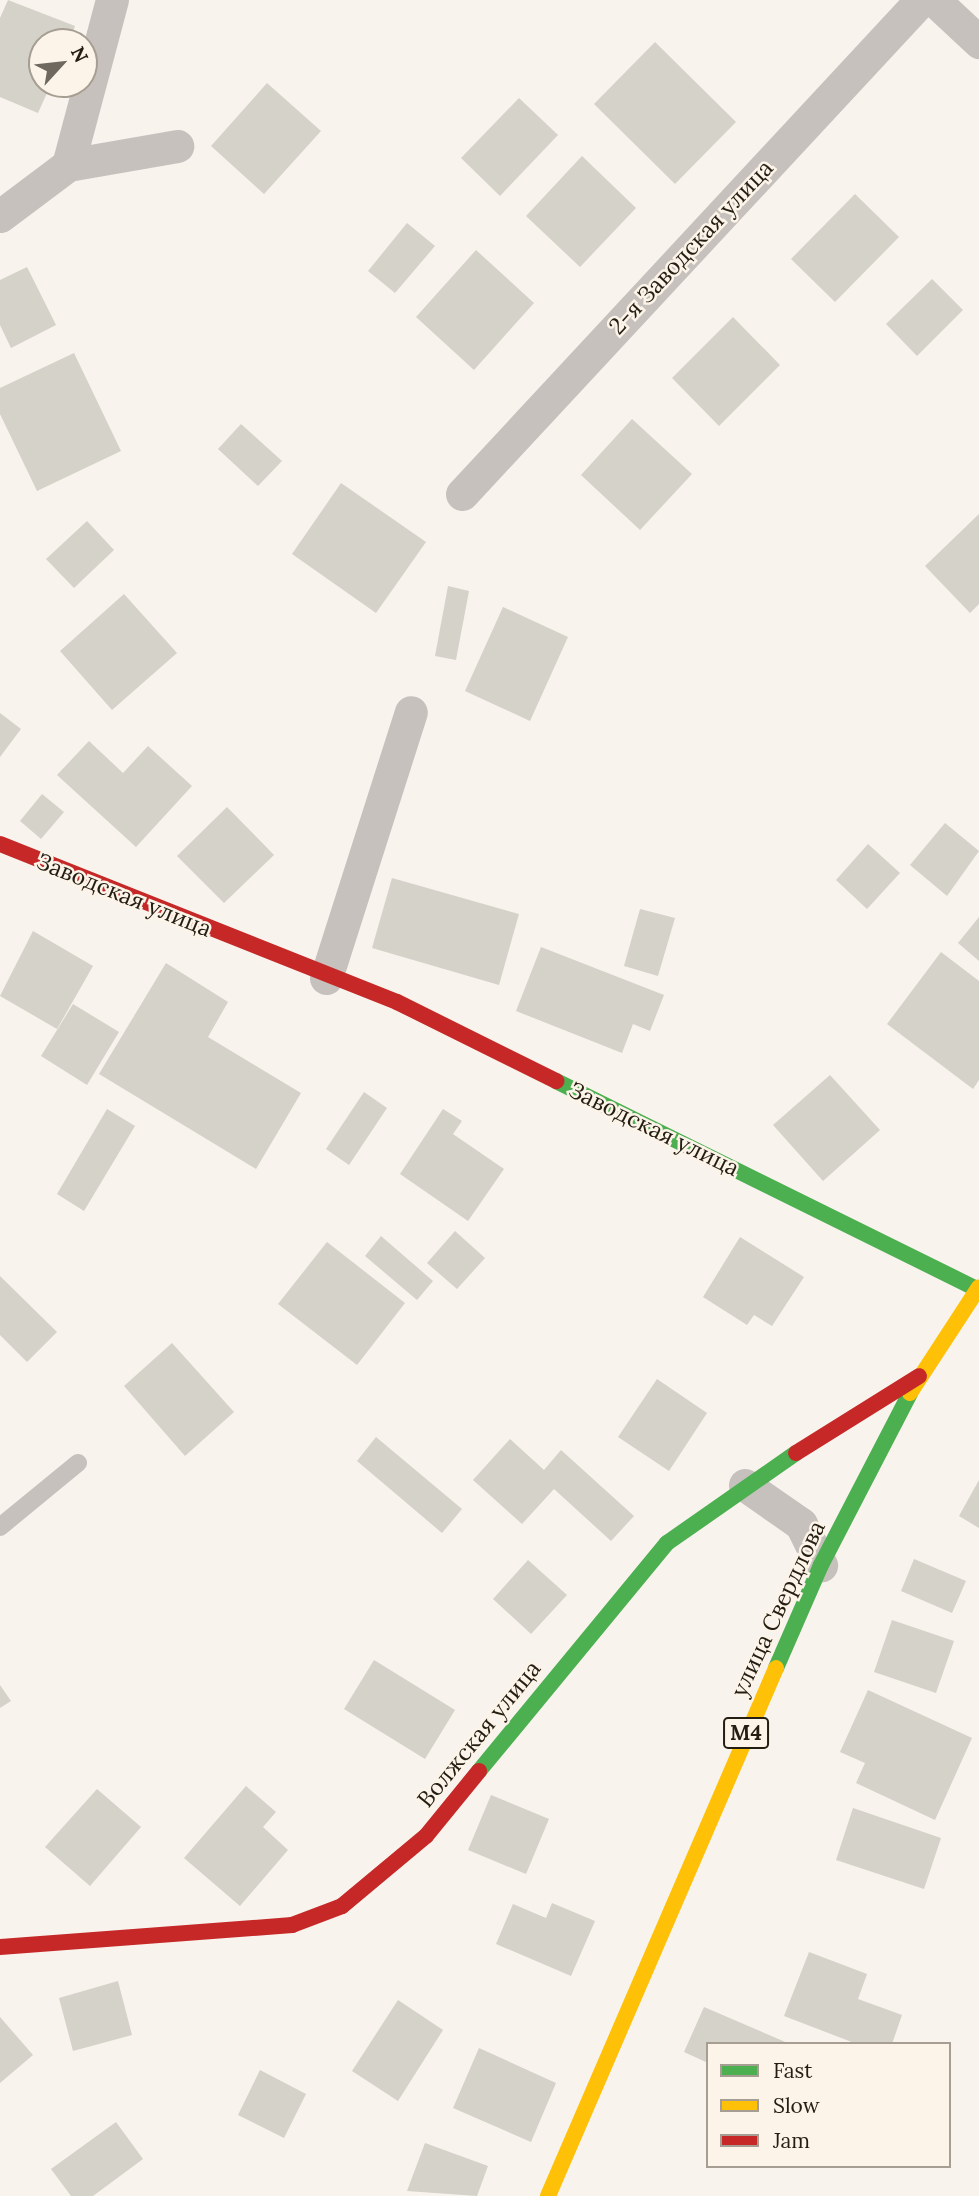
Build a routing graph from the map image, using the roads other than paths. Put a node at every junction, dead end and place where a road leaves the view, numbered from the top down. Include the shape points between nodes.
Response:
1 (112, 0) edge
2 (921, 0) edge
3 (933, 0) edge
4 (979, 42) edge
5 (177, 146) dead end
6 (68, 165) junction
7 (0, 216) edge
8 (462, 494) dead end
9 (411, 712) dead end
10 (0, 844) edge
11 (326, 978) junction
12 (978, 1288) edge
13 (919, 1376) junction
14 (78, 1463) dead end
15 (745, 1485) junction
16 (0, 1527) edge
17 (821, 1565) junction
18 (0, 1947) edge
19 (548, 2196) edge

1 - 6 street
2 - 8 street, 2-я Заводская улица
3 - 4 street
5 - 6 street
6 - 7 street
9 - 11 street
10 - 11 main road, Заводская улица
11 - 12 main road, Заводская улица via 397,1002
12 - 13 main road, улица Свердлова / M4
13 - 15 main road, Волжская улица
13 - 17 main road, улица Свердлова / M4
14 - 16 lane
15 - 17 street via 801,1524
15 - 18 main road, Волжская улица via 667,1543 426,1836 342,1906 292,1925
17 - 19 main road, улица Свердлова / M4

